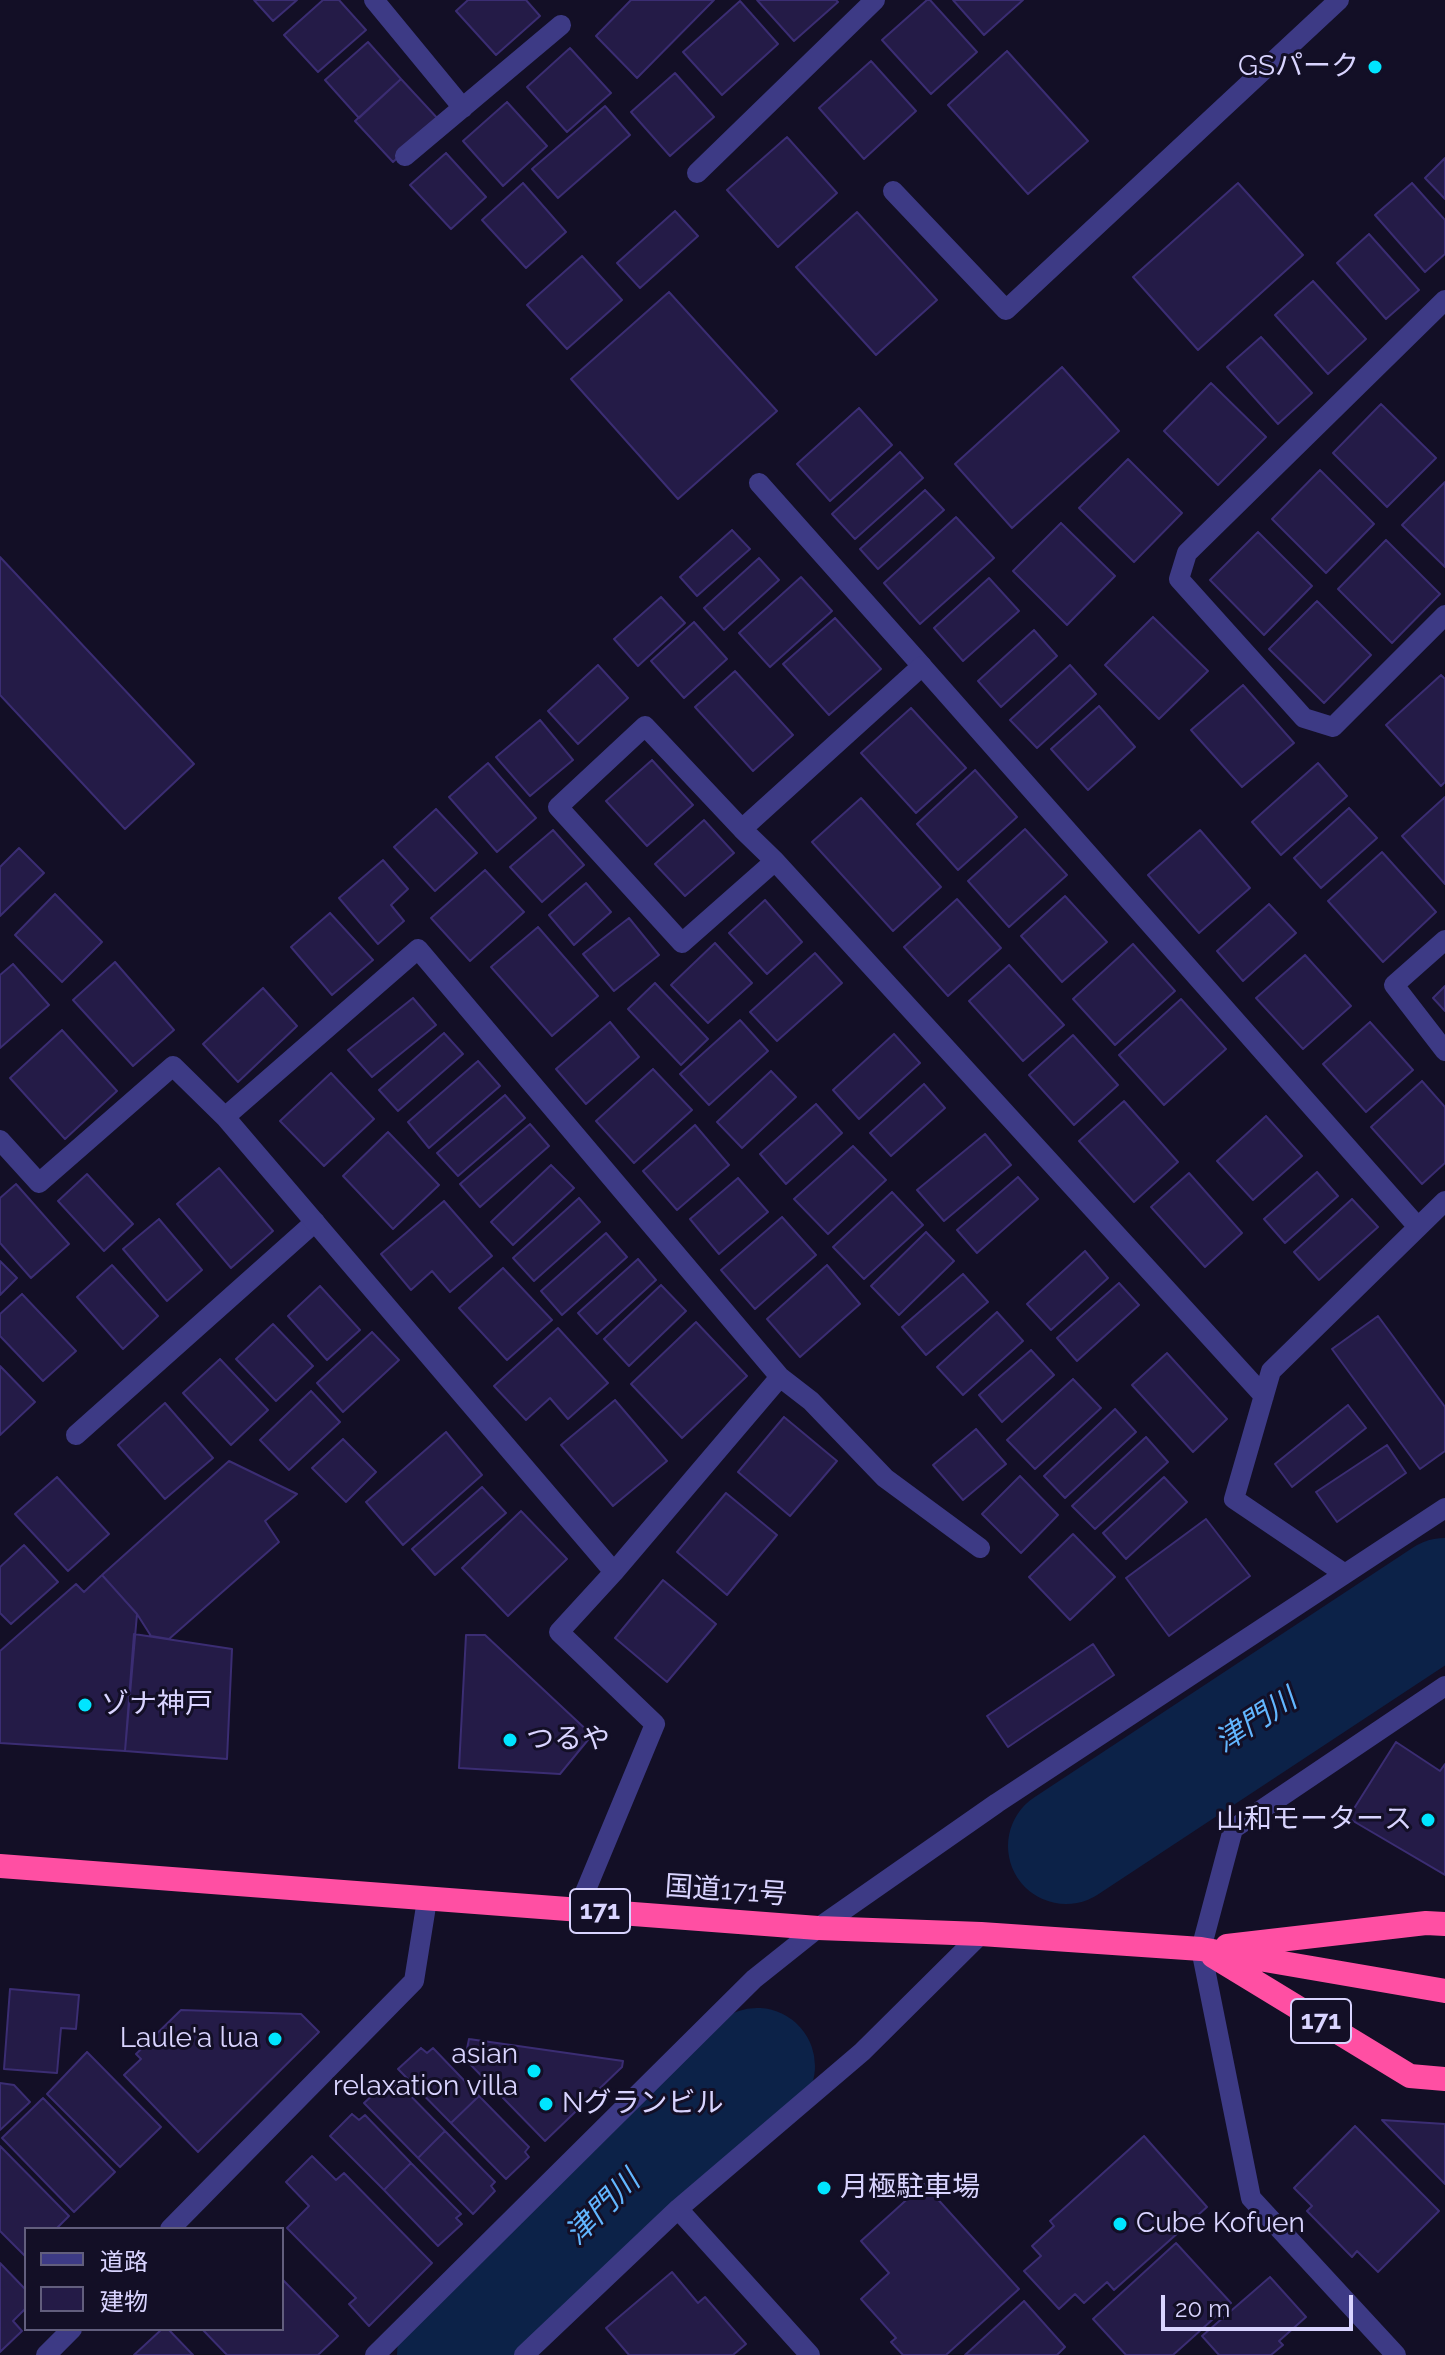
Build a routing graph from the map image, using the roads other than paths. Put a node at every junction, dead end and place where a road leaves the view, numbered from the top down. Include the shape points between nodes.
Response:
1 (374, 0) edge
2 (875, 0) edge
3 (1339, 0) edge
4 (561, 25) dead end
5 (463, 108) junction
6 (405, 156) dead end
7 (697, 173) dead end
8 (893, 191) dead end
9 (1445, 300) edge
10 (759, 483) dead end
11 (1445, 615) edge
12 (922, 666) junction
13 (742, 829) junction
14 (775, 861) junction
15 (1445, 940) edge
16 (1445, 1051) edge
17 (225, 1117) junction
18 (1, 1142) edge
19 (1445, 1201) edge
20 (315, 1222) junction
21 (1418, 1227) junction
22 (780, 1377) junction
23 (1264, 1396) junction
24 (76, 1435) dead end
25 (1445, 1508) edge
26 (980, 1548) dead end
27 (614, 1572) junction
28 (1345, 1574) junction
29 (1445, 1686) edge
30 (0, 1866) edge
31 (427, 1900) junction
32 (578, 1909) junction
33 (1445, 1924) edge
34 (818, 1928) junction
35 (981, 1934) junction
36 (1201, 1949) junction
37 (1445, 1991) edge
38 (1445, 2079) edge
39 (678, 2209) junction
40 (172, 2227) edge
41 (70, 2331) edge
42 (46, 2355) edge
43 (375, 2355) edge
44 (524, 2355) edge
45 (810, 2355) edge
46 (1396, 2355) edge

1 - 5 street
2 - 7 street
3 - 8 street via 1006,310
4 - 5 street
5 - 6 street
9 - 11 street via 1187,553 1179,579 1304,718 1333,727
10 - 12 street
12 - 13 street
12 - 21 street
13 - 14 street
13 - 14 street via 645,726 558,807 682,943
14 - 23 street
15 - 16 street via 1394,985
17 - 18 street via 173,1066 39,1183
17 - 20 street
17 - 22 street via 418,949
19 - 21 street
20 - 24 street
20 - 27 street
21 - 23 street via 1271,1371
22 - 26 street via 811,1401 885,1478
22 - 27 street
23 - 28 street via 1234,1499
25 - 28 street
27 - 32 street via 559,1632 655,1724
28 - 34 street
29 - 36 street via 1233,1829
30 - 31 highway, 国道171号 / 171
31 - 32 highway, 国道171号 / 171
31 - 40 street via 414,1981
32 - 34 highway, 国道171号 / 171
33 - 36 highway, 171
34 - 35 highway, 国道171号 / 171
34 - 43 street via 733,1999
35 - 36 highway, 国道171号 / 171
35 - 39 street via 862,2052
36 - 37 highway, 国道171号 / 171
36 - 38 highway, 171 via 1410,2076
36 - 46 street via 1251,2198
39 - 44 street
39 - 45 street
41 - 42 street

